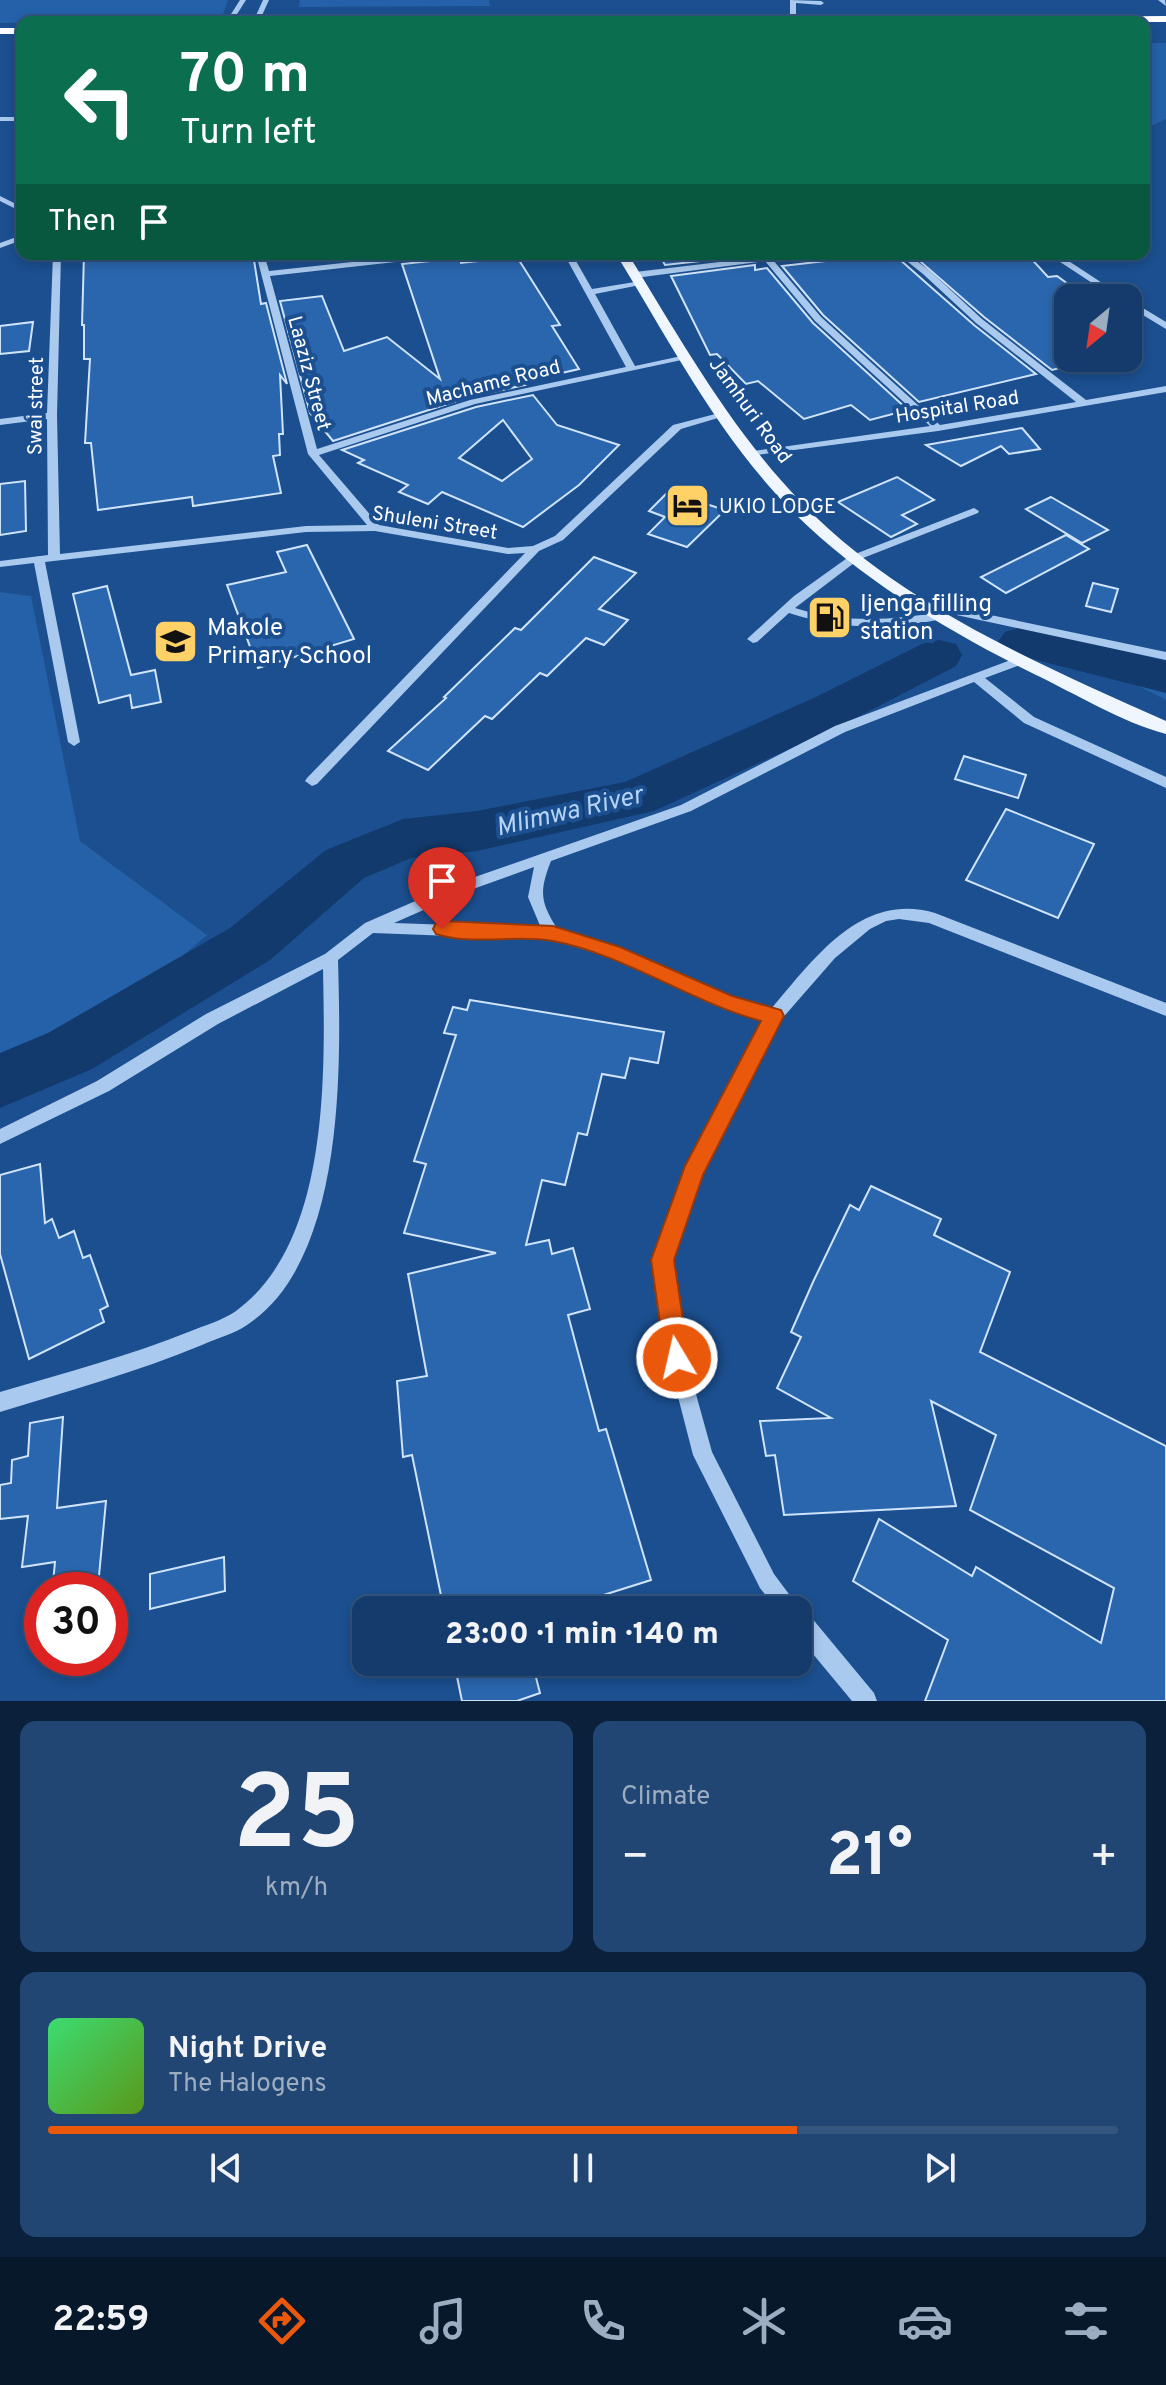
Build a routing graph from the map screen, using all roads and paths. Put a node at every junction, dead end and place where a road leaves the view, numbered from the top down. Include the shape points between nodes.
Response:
1 (1161, 0) edge
2 (792, 1) edge
3 (821, 1) edge
4 (1166, 4) edge
5 (57, 260) edge
6 (262, 260) edge
7 (394, 260) edge
8 (571, 260) edge
9 (626, 260) edge
10 (745, 260) edge
11 (769, 260) edge
12 (910, 260) edge
13 (1061, 260) edge
14 (265, 274) junction
15 (638, 280) junction
16 (1099, 284) edge
17 (590, 292) junction
18 (1142, 311) edge
19 (1166, 326) edge
20 (686, 358) junction
21 (632, 369) junction
22 (1166, 389) edge
23 (1085, 404) junction
24 (52, 415) junction
25 (723, 415) junction
26 (0, 422) edge
27 (938, 428) junction
28 (313, 454) junction
29 (753, 454) junction
30 (974, 511) dead end
31 (375, 528) junction
32 (535, 549) junction
33 (54, 558) junction
34 (854, 558) junction
35 (39, 560) junction
36 (0, 564) edge
37 (924, 605) junction
38 (787, 609) junction
39 (942, 615) junction
40 (753, 639) dead end
41 (1166, 656) edge
42 (1021, 660) junction
43 (975, 677) junction
44 (1166, 728) edge
45 (74, 742) dead end
46 (312, 781) dead end
47 (1166, 783) edge
48 (545, 858) junction
49 (370, 927) junction
50 (553, 934) junction
51 (330, 958) junction
52 (1166, 1010) edge
53 (774, 1016) junction
54 (0, 1137) edge
55 (0, 1402) edge
56 (779, 1596) edge
57 (812, 1636) edge
58 (866, 1701) edge

1 - 4 street
2 - 3 street
5 - 24 street, Swai street
6 - 14 street, Laaziz Street
7 - 14 street
8 - 17 street
9 - 15 main road, Jamhuri Road
10 - 15 street
11 - 27 street via 818,319
12 - 23 street
13 - 16 street
14 - 28 street, Laaziz Street
15 - 17 street
15 - 20 main road, Jamhuri Road
17 - 21 street
18 - 19 street
20 - 21 street, Machame Road
20 - 25 main road, Jamhuri Road
21 - 28 street, Machame Road via 473,402
22 - 23 street, Hospital Road
23 - 27 street, Hospital Road
24 - 26 street
24 - 33 street, Swai street
25 - 29 main road, Jamhuri Road
25 - 32 street via 677,427 559,538
27 - 29 street, Hospital Road
28 - 31 street, Laaziz Street
29 - 34 main road, Jamhuri Road via 798,508
30 - 34 street
31 - 32 street, Shuleni Street via 508,551
31 - 33 street, Shuleni Street via 306,529
32 - 46 street
33 - 35 street, Shuleni Street
34 - 37 main road, Jamhuri Road
34 - 38 street
35 - 36 street, Shuleni Street
35 - 45 street
37 - 39 main road, Jamhuri Road
37 - 41 street
38 - 39 street via 854,625
38 - 40 street
39 - 42 main road, Jamhuri Road
42 - 43 street
42 - 44 main road, Jamhuri Road
43 - 47 street via 1029,720
43 - 48 street via 840,729 686,808
48 - 49 street
48 - 50 street via 533,888 538,911
49 - 50 street
49 - 51 street
50 - 53 street via 613,953 728,1004
51 - 54 street via 212,1019 103,1086
51 - 55 street via 333,1048 322,1166 294,1258 266,1297 241,1318 169,1350
52 - 53 street via 930,917 896,913 830,951
53 - 56 street via 692,1173 663,1260 677,1358 703,1455
57 - 58 street

